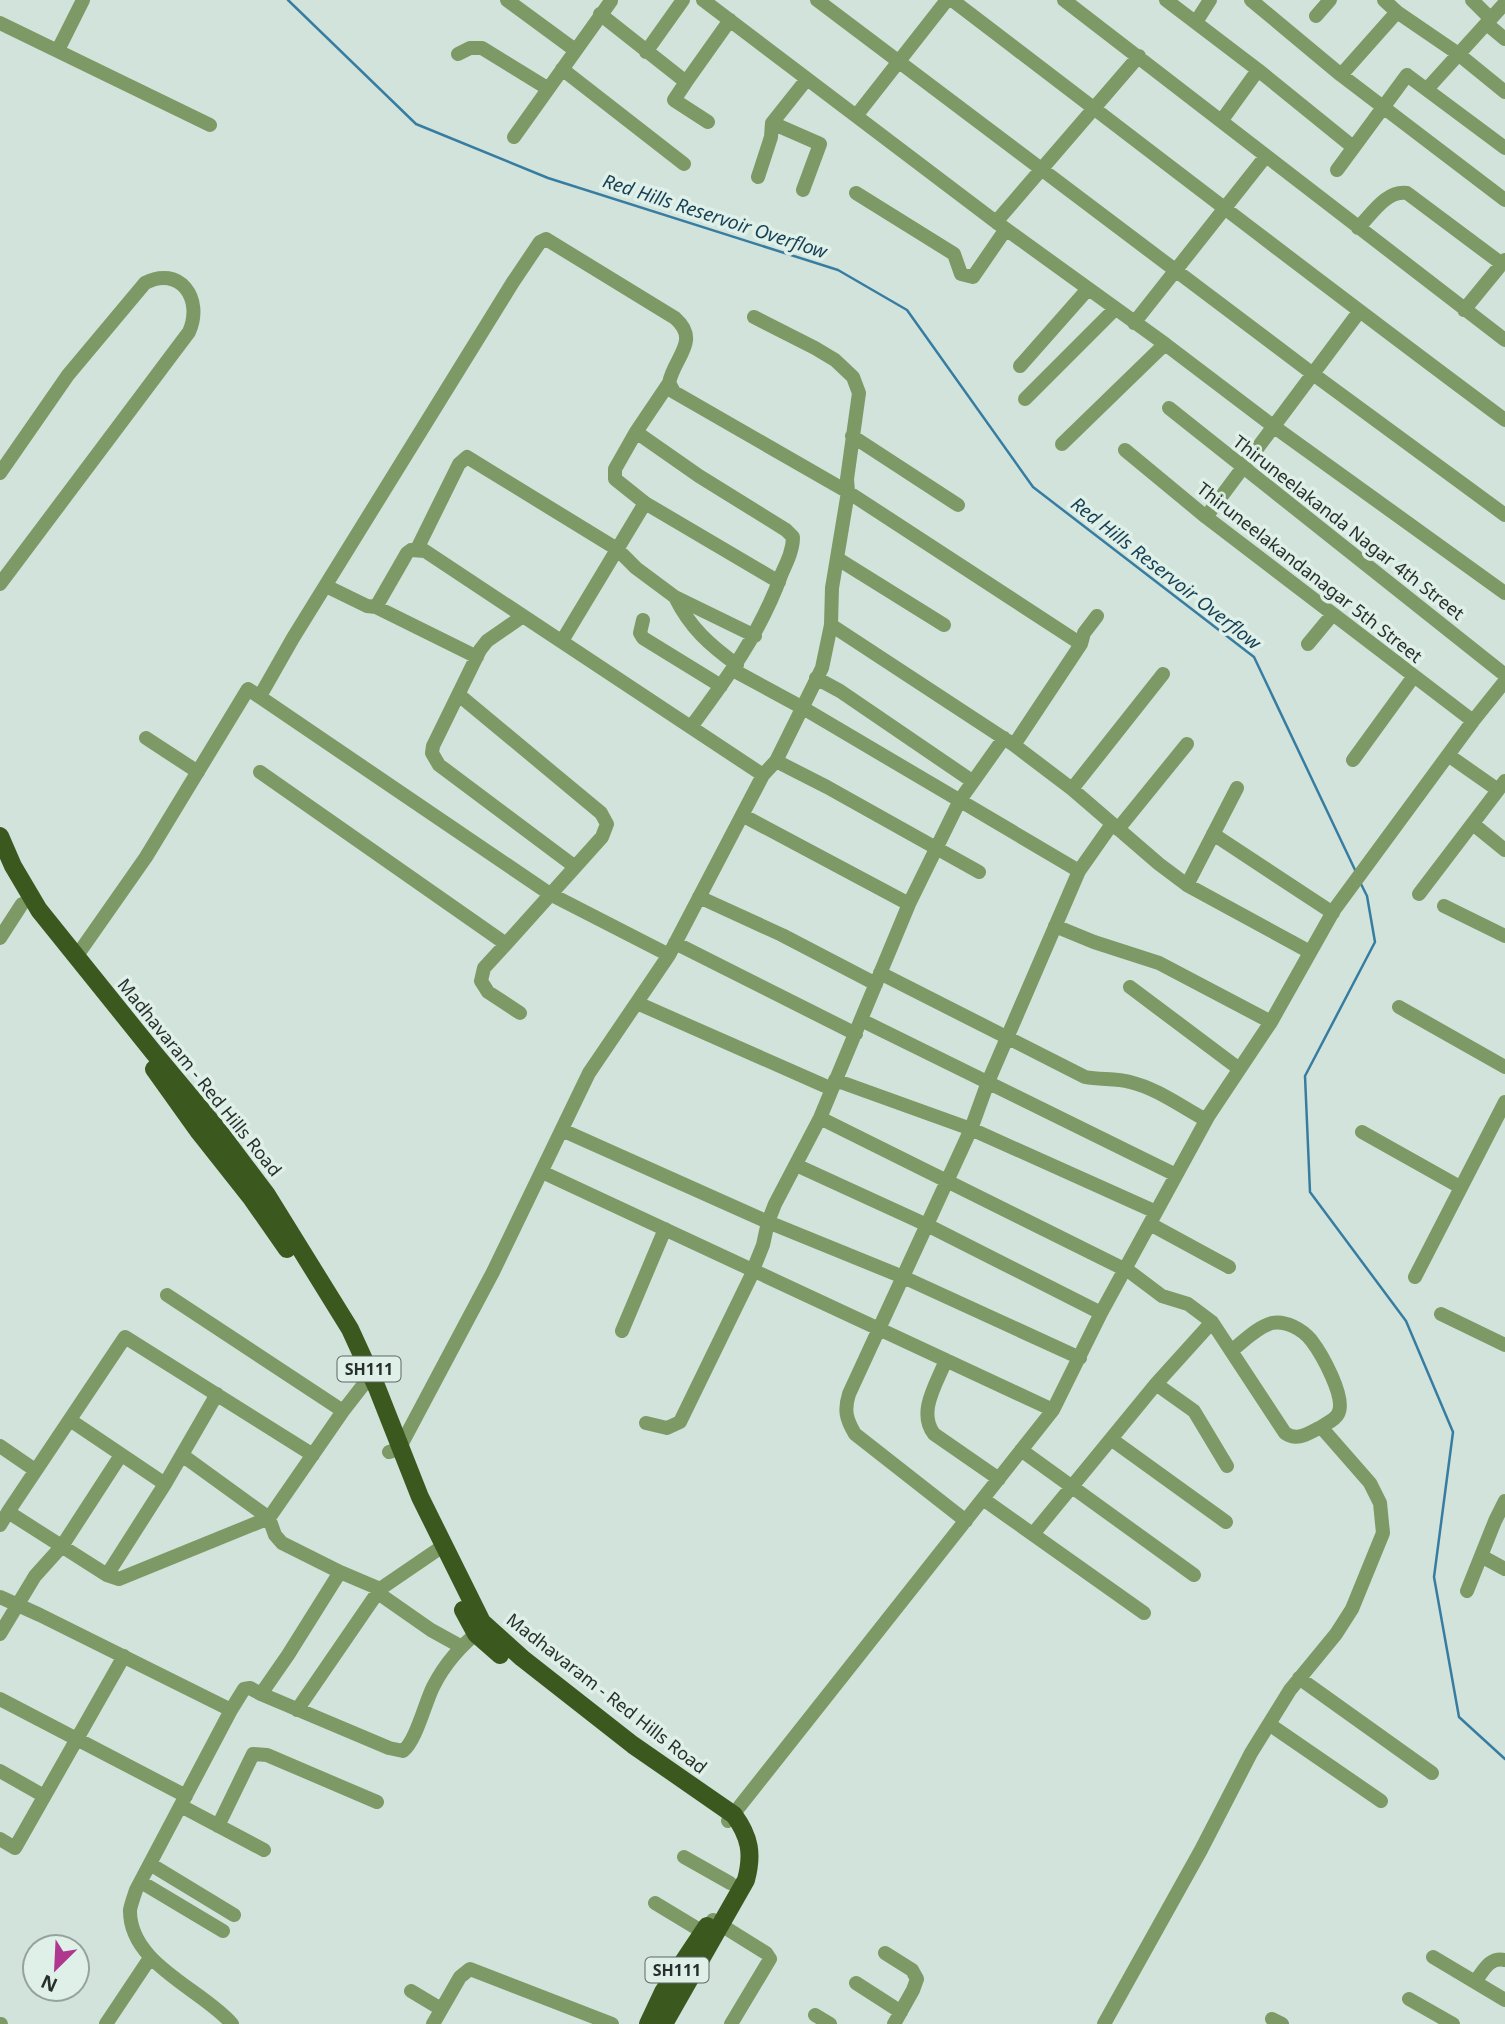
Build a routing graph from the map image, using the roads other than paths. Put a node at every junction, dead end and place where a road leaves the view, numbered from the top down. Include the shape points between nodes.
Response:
1 (83, 0) edge
2 (507, 0) edge
3 (611, 0) edge
4 (683, 0) edge
5 (703, 0) edge
6 (817, 0) edge
7 (949, 0) edge
8 (1064, 0) edge
9 (1166, 0) edge
10 (1210, 0) edge
11 (1251, 0) edge
12 (1330, 0) edge
13 (1384, 0) edge
14 (1472, 0) edge
15 (1505, 3) edge
16 (1397, 12) junction
17 (600, 14) junction
18 (1316, 16) dead end
19 (730, 20) junction
20 (1488, 21) junction
21 (1196, 22) junction
22 (0, 23) edge
23 (1505, 39) edge
24 (58, 50) junction
25 (575, 50) junction
26 (646, 52) junction
27 (1457, 53) junction
28 (458, 54) dead end
29 (1139, 56) junction
30 (900, 62) junction
31 (562, 69) junction
32 (1258, 70) junction
33 (1341, 75) junction
34 (807, 79) junction
35 (686, 82) junction
36 (547, 88) junction
37 (1427, 89) junction
38 (1505, 92) edge
39 (1384, 105) junction
40 (1093, 107) junction
41 (856, 117) junction
42 (1222, 120) junction
43 (708, 122) dead end
44 (772, 123) junction
45 (210, 125) dead end
46 (514, 137) dead end
47 (1353, 147) junction
48 (1505, 148) edge
49 (1266, 156) junction
50 (684, 164) dead end
51 (1041, 168) junction
52 (1336, 170) dead end
53 (758, 177) dead end
54 (803, 190) dead end
55 (856, 193) dead end
56 (1505, 200) edge
57 (1225, 206) junction
58 (1001, 225) junction
59 (1358, 228) junction
60 (1504, 262) edge
61 (1176, 270) junction
62 (1088, 289) junction
63 (1115, 309) junction
64 (1464, 310) junction
65 (1359, 312) junction
66 (754, 317) dead end
67 (1134, 323) junction
68 (1505, 340) edge
69 (1165, 344) junction
70 (1020, 366) dead end
71 (1312, 374) junction
72 (669, 383) junction
73 (1025, 399) dead end
74 (1169, 408) dead end
75 (1505, 420) edge
76 (1273, 426) junction
77 (636, 432) junction
78 (852, 436) junction
79 (1062, 444) dead end
80 (1125, 450) dead end
81 (1243, 468) junction
82 (0, 473) edge
83 (848, 492) junction
84 (645, 503) junction
85 (958, 505) dead end
86 (1505, 515) edge
87 (1206, 517) junction
88 (417, 549) junction
89 (617, 549) junction
90 (838, 559) junction
91 (779, 582) junction
92 (0, 584) edge
93 (326, 586) junction
94 (1505, 593) edge
95 (675, 597) junction
96 (376, 607) junction
97 (1332, 615) junction
98 (523, 616) junction
99 (1097, 616) dead end
100 (643, 620) dead end
101 (831, 625) junction
102 (944, 625) dead end
103 (755, 636) junction
104 (562, 641) junction
105 (1081, 644) junction
106 (1308, 644) dead end
107 (477, 657) junction
108 (735, 667) junction
109 (1163, 674) dead end
110 (1505, 675) edge
111 (1414, 676) junction
112 (816, 678) junction
113 (1505, 681) edge
114 (721, 687) junction
115 (458, 695) junction
116 (260, 696) junction
117 (803, 708) junction
118 (1473, 721) junction
119 (691, 727) junction
120 (146, 738) dead end
121 (1009, 741) junction
122 (1187, 744) dead end
123 (1448, 755) junction
124 (1353, 760) dead end
125 (776, 761) junction
126 (198, 772) junction
127 (260, 772) dead end
128 (764, 775) junction
129 (972, 780) junction
130 (1501, 786) edge
131 (1237, 788) dead end
132 (1072, 789) junction
133 (960, 800) junction
134 (742, 816) junction
135 (1472, 824) junction
136 (1115, 826) junction
137 (1213, 834) junction
138 (0, 835) edge
139 (938, 848) junction
140 (1505, 850) edge
141 (0, 858) edge
142 (574, 866) junction
143 (1079, 871) junction
144 (979, 872) dead end
145 (1187, 885) junction
146 (551, 894) junction
147 (1419, 894) dead end
148 (699, 897) junction
149 (22, 904) junction
150 (909, 904) junction
151 (1444, 906) dead end
152 (1334, 911) junction
153 (1055, 926) junction
154 (1505, 936) edge
155 (0, 938) edge
156 (506, 944) junction
157 (672, 949) junction
158 (1310, 952) junction
159 (76, 957) junction
160 (878, 979) junction
161 (1130, 988) dead end
162 (637, 1003) junction
163 (1399, 1007) dead end
164 (520, 1013) dead end
165 (1270, 1022) junction
166 (858, 1027) junction
167 (1007, 1038) junction
168 (1505, 1067) edge
169 (1238, 1068) junction
170 (988, 1082) junction
171 (833, 1084) junction
172 (1505, 1102) edge
173 (820, 1118) junction
174 (1206, 1120) junction
175 (971, 1129) junction
176 (562, 1130) junction
177 (1362, 1132) dead end
178 (796, 1165) junction
179 (542, 1171) junction
180 (1176, 1175) junction
181 (948, 1180) junction
182 (1460, 1187) junction
183 (1153, 1218) junction
184 (768, 1222) junction
185 (927, 1225) junction
186 (666, 1229) junction
187 (1229, 1267) dead end
188 (1126, 1269) junction
189 (753, 1270) junction
190 (903, 1277) junction
191 (1415, 1277) dead end
192 (167, 1294) dead end
193 (1101, 1313) junction
194 (1441, 1314) dead end
195 (1212, 1322) junction
196 (879, 1328) junction
197 (622, 1331) dead end
198 (1505, 1345) edge
199 (1231, 1351) junction
200 (1080, 1358) junction
201 (946, 1360) junction
202 (364, 1384) junction
203 (1156, 1384) junction
204 (217, 1394) junction
205 (1053, 1409) junction
206 (343, 1411) junction
207 (70, 1420) junction
208 (646, 1423) dead end
209 (1321, 1427) junction
210 (1111, 1439) junction
211 (0, 1446) edge
212 (394, 1450) junction
213 (1021, 1450) junction
214 (121, 1455) junction
215 (182, 1455) junction
216 (313, 1455) junction
217 (1227, 1466) dead end
218 (35, 1470) junction
219 (999, 1479) junction
220 (165, 1484) junction
221 (1072, 1486) junction
222 (983, 1499) junction
223 (1505, 1500) edge
224 (4, 1518) edge
225 (269, 1518) junction
226 (966, 1521) junction
227 (1226, 1522) dead end
228 (1032, 1534) junction
229 (62, 1546) junction
230 (438, 1548) junction
231 (1481, 1556) junction
232 (1505, 1569) edge
233 (340, 1572) junction
234 (107, 1575) junction
235 (1194, 1575) dead end
236 (379, 1591) junction
237 (1467, 1591) dead end
238 (0, 1597) edge
239 (17, 1605) junction
240 (1144, 1613) dead end
241 (481, 1630) junction
242 (0, 1634) edge
243 (460, 1646) junction
244 (124, 1656) junction
245 (1299, 1678) junction
246 (261, 1694) junction
247 (0, 1699) edge
248 (232, 1710) junction
249 (297, 1710) junction
250 (1269, 1724) junction
251 (77, 1741) junction
252 (0, 1771) edge
253 (1432, 1773) dead end
254 (44, 1796) junction
255 (183, 1801) junction
256 (1381, 1801) dead end
257 (377, 1802) dead end
258 (731, 1818) junction
259 (218, 1826) junction
260 (0, 1839) edge
261 (264, 1850) dead end
262 (684, 1857) dead end
263 (150, 1864) junction
264 (745, 1865) junction
265 (141, 1882) junction
266 (730, 1883) junction
267 (655, 1903) dead end
268 (234, 1915) dead end
269 (711, 1925) junction
270 (223, 1931) dead end
271 (885, 1953) dead end
272 (1433, 1957) dead end
273 (150, 1958) junction
274 (1505, 1960) edge
275 (1475, 1982) junction
276 (856, 1983) dead end
277 (411, 1991) dead end
278 (1409, 1999) dead end
279 (1505, 2000) edge
280 (441, 2009) junction
281 (815, 2015) dead end
282 (897, 2018) edge
283 (106, 2024) edge
284 (232, 2024) edge
285 (433, 2024) edge
286 (612, 2024) edge
287 (648, 2024) edge
288 (664, 2024) edge
289 (731, 2024) edge
290 (830, 2024) edge
291 (1104, 2024) edge
292 (1453, 2024) edge

1 - 24 street
2 - 25 street
3 - 17 street
4 - 26 street
5 - 19 street
6 - 30 street
7 - 30 street
7 - 40 street
8 - 29 street
9 - 21 street
10 - 21 street
11 - 33 street
12 - 18 street
13 - 16 street
14 - 20 street
15 - 20 street
16 - 27 street
16 - 33 street
17 - 25 street
17 - 26 street
19 - 34 street
19 - 35 street
20 - 23 street
20 - 27 street
21 - 32 street
22 - 24 street
24 - 45 street
25 - 31 street
26 - 35 street
27 - 37 street
27 - 38 street
28 - 36 street via 482,48
29 - 40 street
29 - 42 street
30 - 41 street
30 - 51 street
31 - 36 street
31 - 50 street
32 - 42 street
32 - 47 street
33 - 39 street
34 - 41 street
34 - 44 street
35 - 43 street via 674,100
36 - 46 street
37 - 39 street via 1407,75
37 - 48 street
39 - 47 street
39 - 56 street
40 - 51 street
40 - 57 street
41 - 58 street
42 - 49 street
44 - 53 street
44 - 54 street via 820,144
47 - 52 street
49 - 57 street
49 - 59 street
51 - 58 street
51 - 61 street
55 - 58 street via 954,254 961,274 973,277
57 - 61 street
57 - 65 street
58 - 62 street
59 - 60 street via 1390,195 1408,193
59 - 64 street
60 - 64 street
61 - 67 street
61 - 71 street
62 - 63 street
62 - 70 street
63 - 67 street
63 - 73 street
64 - 68 street
65 - 71 street
65 - 75 street
66 - 78 street via 835,360 853,377 859,393
67 - 69 street
69 - 76 street
69 - 79 street
71 - 76 street
71 - 86 street
72 - 77 street
72 - 83 street via 689,402
72 - 93 street via 688,334 684,326 554,243 540,242
74 - 81 street, Thiruneelakanda Nagar 4th Street
76 - 81 street
76 - 94 street
77 - 84 street via 614,474 619,484
77 - 91 street via 790,533 793,544
78 - 83 street
78 - 85 street
80 - 87 street, Thiruneelakandanagar 5th Street
81 - 87 street
81 - 110 street, Thiruneelakanda Nagar 4th Street
82 - 92 street via 68,375 145,283 157,276 182,285 194,304 188,332
83 - 90 street
83 - 105 street
84 - 89 street
84 - 91 street
87 - 97 street, Thiruneelakandanagar 5th Street
88 - 89 street via 459,464 467,457
88 - 96 street via 407,553
88 - 98 street
89 - 95 street
89 - 104 street
90 - 101 street
90 - 102 street
91 - 103 street
93 - 96 street
93 - 116 street
95 - 103 street
95 - 108 street via 689,623
96 - 107 street
97 - 106 street
97 - 111 street, Thiruneelakandanagar 5th Street
98 - 104 street
98 - 107 street via 487,641
99 - 105 street
100 - 114 street via 643,638
101 - 112 street
101 - 121 street
103 - 108 street
104 - 119 street
105 - 121 street
107 - 115 street
108 - 114 street
108 - 117 street
109 - 132 street
111 - 118 street, Thiruneelakandanagar 5th Street
111 - 124 street
112 - 117 street
112 - 129 street
113 - 118 street
114 - 119 street
115 - 142 street via 433,746 434,759
115 - 142 street via 606,819 602,837
116 - 126 street via 248,688
116 - 146 street
117 - 125 street
117 - 133 street
118 - 123 street
119 - 128 street
120 - 126 street
121 - 129 street
121 - 132 street
122 - 136 street
123 - 130 street
123 - 152 street
125 - 128 street
125 - 139 street
126 - 159 street
127 - 156 street
128 - 134 street
129 - 133 street
130 - 135 street
131 - 137 street
132 - 136 street
133 - 139 street
133 - 143 street
134 - 148 street
134 - 150 street
135 - 140 street
135 - 147 street
136 - 143 street
136 - 145 street
137 - 145 street
137 - 152 street
138 - 159 main road, Madhavaram - Red Hills Road / SH111 via 39,911
139 - 144 street
139 - 150 street
141 - 149 main road, Madhavaram - Red Hills Road / SH111
142 - 146 street
143 - 153 street
145 - 158 street
146 - 156 street
146 - 157 street
148 - 157 street
148 - 160 street
149 - 155 street
149 - 202 main road, Madhavaram - Red Hills Road / SH111 via 252,1199 338,1329
150 - 160 street
151 - 154 street
152 - 158 street
153 - 165 street via 1159,963
153 - 167 street
156 - 164 street via 484,968 481,981 488,992
157 - 162 street
157 - 166 street
158 - 165 street
159 - 212 main road, Madhavaram - Red Hills Road / SH111 via 267,1195 350,1329 377,1388
160 - 166 street
160 - 167 street
161 - 169 street
162 - 171 street
162 - 176 street via 589,1073
163 - 168 street
165 - 169 street
166 - 170 street
166 - 171 street
167 - 170 street
167 - 174 street via 1085,1077 1139,1084
169 - 174 street
170 - 175 street
170 - 180 street
171 - 173 street
171 - 175 street
172 - 182 street
173 - 178 street
173 - 181 street
174 - 180 street
175 - 181 street
175 - 183 street
176 - 179 street
176 - 184 street
177 - 182 street
178 - 184 street
178 - 185 street
179 - 186 street
179 - 212 street via 493,1272
180 - 183 street
181 - 185 street
181 - 188 street
182 - 191 street
183 - 187 street
183 - 188 street
184 - 189 street
184 - 190 street
185 - 190 street
185 - 193 street
186 - 189 street
186 - 197 street
188 - 193 street
188 - 195 street via 1162,1296 1188,1304
189 - 196 street
189 - 208 street via 680,1422 667,1428
190 - 196 street
190 - 200 street
192 - 206 street
193 - 200 street
194 - 198 street
195 - 199 street
195 - 203 street
196 - 201 street
196 - 226 street via 846,1404 849,1424 855,1434
199 - 209 street via 1285,1433 1299,1438
199 - 209 street via 1273,1323 1287,1324 1310,1339 1341,1401 1339,1413
200 - 205 street
201 - 205 street
201 - 219 street via 928,1404 928,1426
202 - 206 street
202 - 212 main road, Madhavaram - Red Hills Road / SH111
203 - 210 street
203 - 217 street via 1194,1411
204 - 207 street via 125,1337
204 - 215 street
204 - 216 street
205 - 213 street
206 - 216 street
207 - 214 street
207 - 218 street
209 - 245 street via 1370,1483 1380,1503 1383,1533 1352,1609
210 - 221 street
210 - 227 street
211 - 218 street
212 - 230 main road, Madhavaram - Red Hills Road / SH111
213 - 219 street
213 - 221 street
214 - 220 street
214 - 229 street
215 - 220 street
215 - 225 street
216 - 225 street
218 - 224 street
219 - 222 street
220 - 234 street
221 - 228 street
221 - 235 street
222 - 226 street
222 - 228 street
223 - 231 street
224 - 229 street
225 - 233 street via 282,1543
225 - 234 street via 119,1579
226 - 258 street
228 - 240 street
229 - 234 street
229 - 239 street
230 - 236 street
230 - 241 main road, Madhavaram - Red Hills Road / SH111
231 - 232 street
231 - 237 street
233 - 236 street
233 - 246 street
236 - 243 street via 430,1630
236 - 249 street
238 - 239 street
239 - 242 street
239 - 244 street
241 - 243 street
241 - 258 main road, Madhavaram - Red Hills Road / SH111 via 499,1654
243 - 249 street via 402,1751
244 - 248 street
244 - 251 street
245 - 250 street
245 - 253 street
246 - 248 street via 244,1689
246 - 249 street
247 - 251 street
248 - 255 street
250 - 256 street
250 - 291 street
251 - 254 street
251 - 255 street
252 - 254 street
254 - 260 street via 15,1847
255 - 259 street
255 - 263 street
257 - 259 street via 267,1755 253,1754
258 - 264 main road
259 - 261 street
262 - 266 street
263 - 265 street
263 - 268 street
264 - 266 main road
264 - 269 main road via 746,1880
265 - 270 street
265 - 273 street via 130,1908 132,1929
266 - 269 main road
267 - 269 street
269 - 287 main road, SH111 via 663,1992
269 - 288 main road
269 - 289 street via 770,1959
271 - 282 street via 912,1970 917,1979
272 - 275 street
273 - 283 street
273 - 284 street
274 - 275 street via 1494,1959
275 - 279 street
276 - 282 street
277 - 280 street
278 - 292 street
280 - 285 street
280 - 286 street via 470,1969
281 - 290 street

